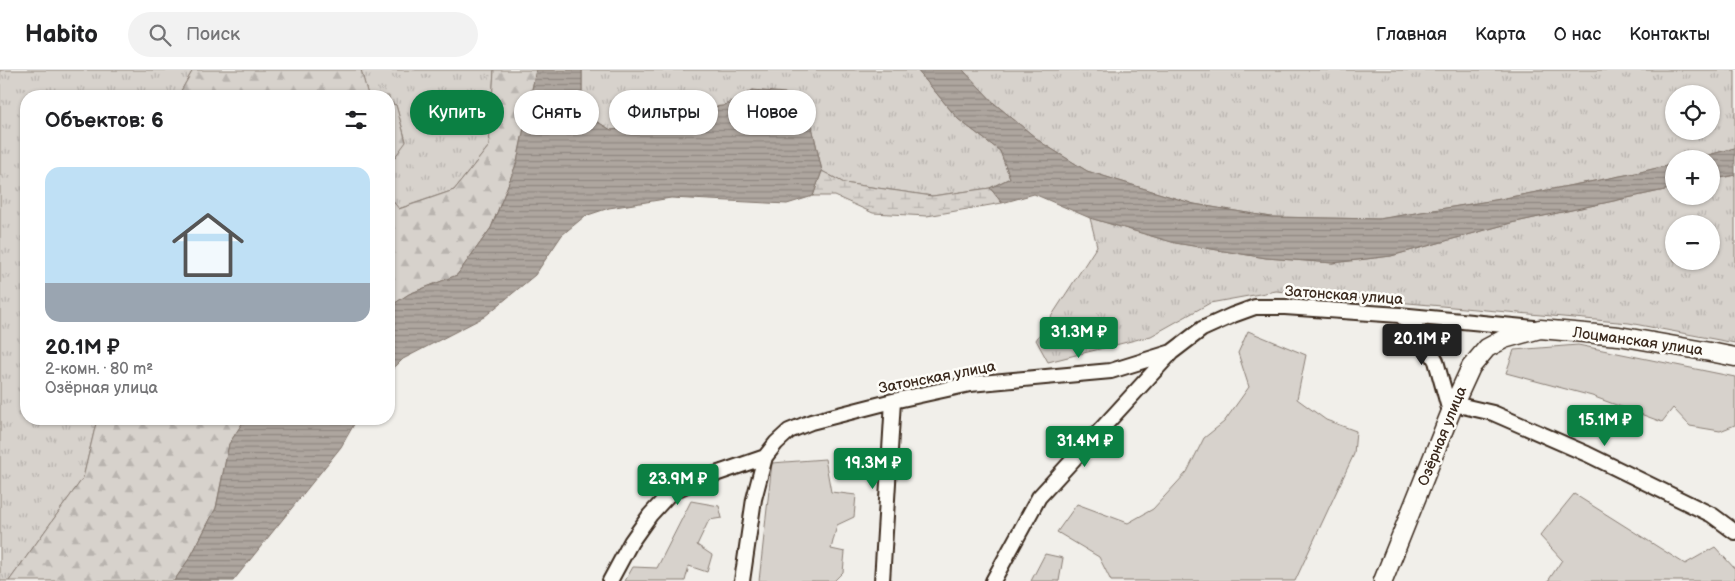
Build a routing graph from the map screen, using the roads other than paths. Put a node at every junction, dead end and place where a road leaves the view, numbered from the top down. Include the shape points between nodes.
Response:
1 (1399, 315) junction
2 (1540, 329) junction
3 (1172, 352) junction
4 (1735, 357) edge
5 (893, 401) junction
6 (1452, 408) junction
7 (765, 457) junction
8 (1735, 532) edge
9 (610, 581) edge
10 (742, 581) edge
11 (882, 581) edge
12 (993, 581) edge
13 (1383, 581) edge

1 - 2 street, Затонская улица
1 - 3 street, Затонская улица via 1285,306 1255,307 1202,329
1 - 6 street via 1420,332 1436,361
2 - 4 street, Лоцманская улица via 1619,336
2 - 6 street, Озёрная улица via 1504,339 1486,348 1471,368
3 - 5 street, Затонская улица via 1111,371 970,384
3 - 12 street via 1039,497
5 - 7 street, Затонская улица via 821,419 790,431
5 - 11 street
6 - 8 street via 1493,414 1587,454 1712,515
6 - 13 street, Озёрная улица
7 - 9 street via 671,492 630,542
7 - 10 street, Затонская улица via 754,498

